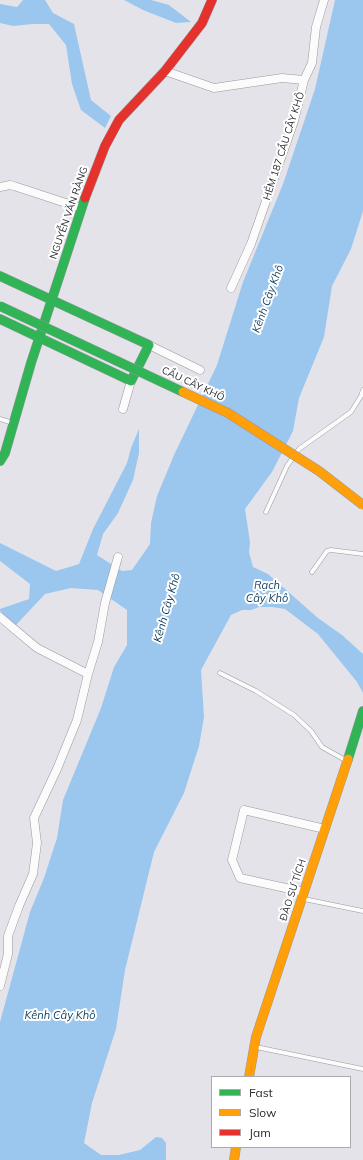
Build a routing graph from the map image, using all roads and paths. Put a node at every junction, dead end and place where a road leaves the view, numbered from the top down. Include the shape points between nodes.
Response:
1 (212, 0) edge
2 (324, 0) edge
3 (165, 71) junction
4 (304, 80) junction
5 (0, 187) edge
6 (81, 208) junction
7 (0, 276) edge
8 (231, 288) dead end
9 (52, 300) junction
10 (0, 306) edge
11 (0, 319) edge
12 (40, 337) junction
13 (149, 345) junction
14 (200, 370) dead end
15 (131, 381) junction
16 (363, 390) edge
17 (123, 409) dead end
18 (0, 419) edge
19 (14, 423) junction
20 (0, 461) edge
21 (363, 505) edge
22 (266, 512) dead end
23 (363, 554) edge
24 (118, 557) dead end
25 (312, 572) dead end
26 (0, 617) edge
27 (220, 673) dead end
28 (88, 674) junction
29 (363, 711) edge
30 (348, 761) junction
31 (325, 829) junction
32 (303, 895) junction
33 (363, 911) edge
34 (0, 986) edge
35 (254, 1047) junction
36 (363, 1069) edge
37 (249, 1076) edge
38 (236, 1148) edge
39 (234, 1160) edge

1 - 3 main road, NGUYỄN VĂN RÀNG via 202,23
2 - 4 street, HẺM 187 CẦU CÂY KHÔ via 316,26 312,63
3 - 4 street via 214,88 282,78
3 - 6 main road, NGUYỄN VĂN RÀNG via 119,120 105,146
4 - 8 street, HẺM 187 CẦU CÂY KHÔ via 294,121 251,244
5 - 6 street via 14,186
6 - 9 main road, NGUYỄN VĂN RÀNG
7 - 9 main road
9 - 12 main road, NGUYỄN VĂN RÀNG
9 - 13 main road
10 - 21 main road, CẦU CÂY KHÔ, bridge via 228,413 319,471
11 - 12 main road
12 - 15 main road
12 - 19 main road, NGUYỄN VĂN RÀNG
13 - 14 street
13 - 15 main road
15 - 17 street
16 - 22 lane via 352,412 299,449 287,466
18 - 19 lane
19 - 20 main road, NGUYỄN VĂN RÀNG
23 - 25 lane via 327,551
24 - 28 street
26 - 28 street via 37,648
27 - 30 lane via 256,691 294,715 322,747
28 - 34 street via 77,720 58,769 34,818 37,843 33,874 8,936 8,954
29 - 30 main road, ĐÀO SƯ TÍCH
30 - 31 main road, ĐÀO SƯ TÍCH
31 - 32 main road, ĐÀO SƯ TÍCH
31 - 32 street via 244,810 232,860 240,878
32 - 33 lane
32 - 35 main road, ĐÀO SƯ TÍCH
35 - 36 lane
35 - 37 main road, ĐÀO SƯ TÍCH
38 - 39 main road

